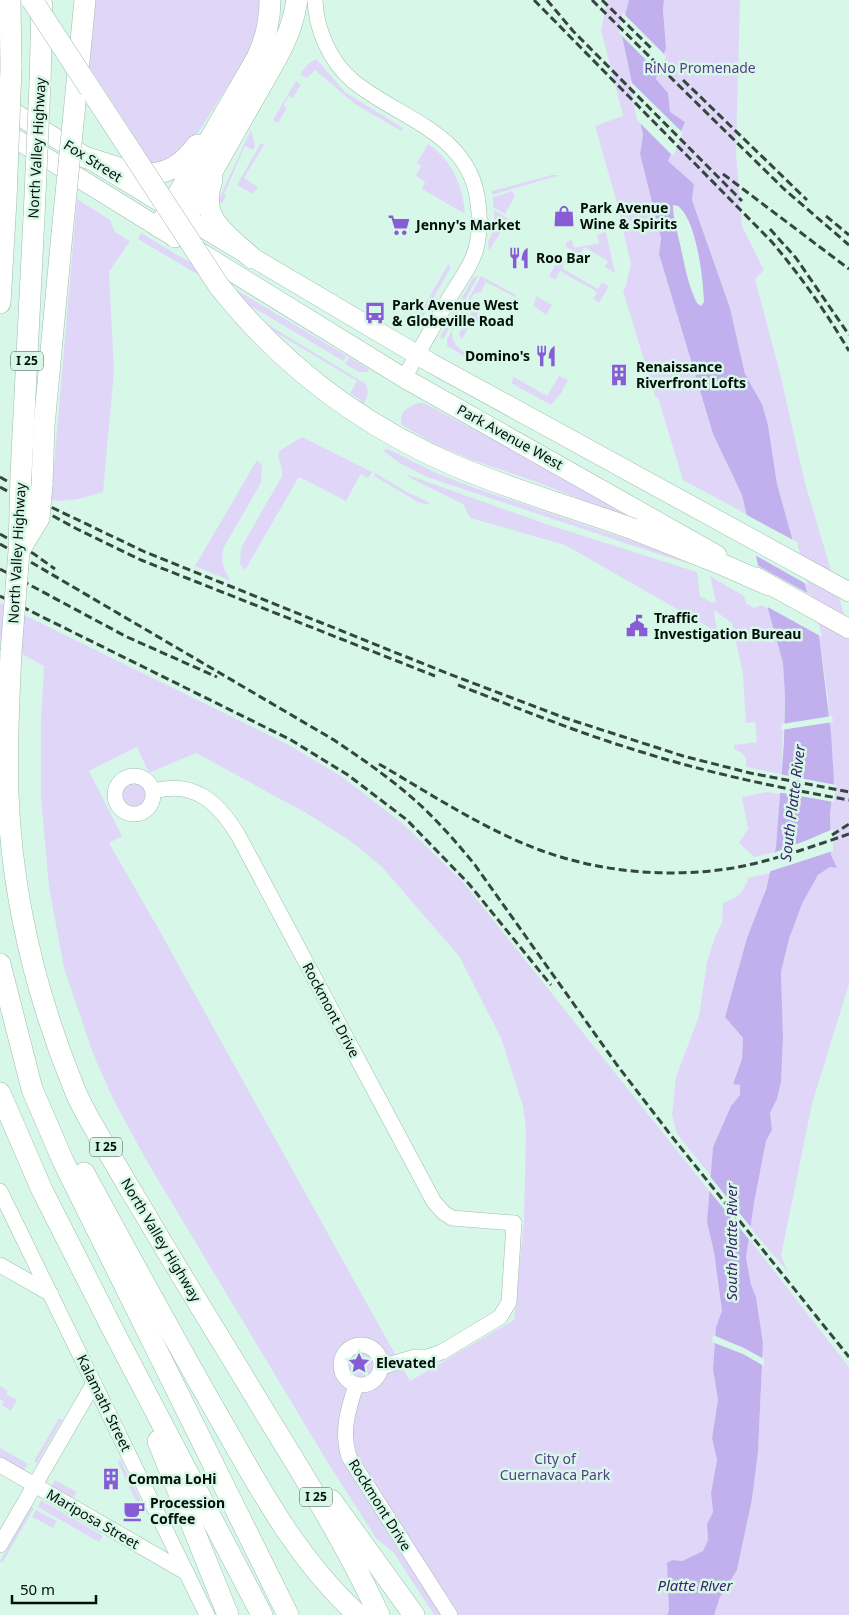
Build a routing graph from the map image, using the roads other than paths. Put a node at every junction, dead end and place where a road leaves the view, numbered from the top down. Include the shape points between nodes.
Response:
1 (10, 0) edge
2 (84, 0) edge
3 (270, 0) edge
4 (288, 0) edge
5 (297, 0) edge
6 (315, 0) edge
7 (40, 1) edge
8 (277, 57) junction
9 (239, 89) junction
10 (0, 104) edge
11 (0, 130) edge
12 (84, 157) junction
13 (219, 161) junction
14 (178, 213) junction
15 (167, 232) junction
16 (252, 258) junction
17 (0, 303) edge
18 (417, 354) junction
19 (404, 378) junction
20 (18, 552) junction
21 (769, 585) junction
22 (849, 592) edge
23 (849, 629) edge
24 (153, 791) dead end
25 (0, 964) edge
26 (15, 1025) junction
27 (0, 1093) edge
28 (0, 1191) edge
29 (0, 1265) edge
30 (50, 1294) junction
31 (114, 1332) junction
32 (381, 1367) junction
33 (94, 1383) junction
34 (247, 1383) junction
35 (356, 1385) junction
36 (0, 1465) edge
37 (35, 1485) junction
38 (228, 1494) junction
39 (0, 1545) edge
40 (187, 1573) junction
41 (208, 1615) edge
42 (228, 1615) edge
43 (262, 1615) edge
44 (288, 1615) edge
45 (304, 1615) edge
46 (358, 1615) edge
47 (379, 1615) edge
48 (414, 1615) edge
49 (450, 1615) edge

1 - 17 highway, bridge via 11,68
2 - 20 highway, bridge via 44,426 39,518
3 - 9 highway via 263,44
4 - 8 highway via 284,38
5 - 8 highway via 288,36
6 - 18 street via 324,40 345,73 455,149 477,188 479,233 472,259
7 - 20 highway, North Valley Highway / I 25, bridge via 40,84
7 - 21 highway, bridge via 219,286 251,324 301,371 352,410 426,452 469,471 633,529
8 - 13 highway
9 - 12 highway via 189,156 165,173 147,174
9 - 14 highway
10 - 12 main road, Fox Street
11 - 15 main road, Fox Street
12 - 14 main road, Fox Street
13 - 14 highway
13 - 16 highway via 209,190 210,214
14 - 15 highway
14 - 16 main road, Park Avenue West
15 - 19 main road, Park Avenue West
16 - 18 main road, Park Avenue West
18 - 19 street
18 - 22 main road, Park Avenue West
19 - 21 main road, Park Avenue West
20 - 34 highway, North Valley Highway / I 25, bridge via 7,753 10,828 17,889 31,957 50,1023 75,1091 92,1125
21 - 23 main road, Park Avenue West
24 - 32 street, Rockmont Drive via 168,788 189,790 214,803 227,818 434,1202 452,1218 514,1223 505,1279 499,1294 509,1302 500,1317 442,1352
25 - 26 highway
26 - 38 highway via 32,1090 62,1161
26 - 46 highway via 75,1156 270,1506 324,1580
27 - 31 highway via 42,1190
28 - 30 street, Kalamath Street
29 - 30 street
30 - 33 street, Kalamath Street
31 - 42 highway
31 - 43 highway
32 - 35 street via 380,1373 370,1383
32 - 35 street via 373,1348 360,1344 348,1349 341,1359 342,1372
33 - 37 street
33 - 40 street, Kalamath Street
34 - 47 highway, North Valley Highway / I 25 via 326,1513
34 - 48 highway
35 - 49 street, Rockmont Drive via 346,1418 345,1440 349,1457
36 - 37 street, Mariposa Street
37 - 39 street
37 - 40 street, Mariposa Street
38 - 44 highway
38 - 45 highway
40 - 41 street, Kalamath Street

